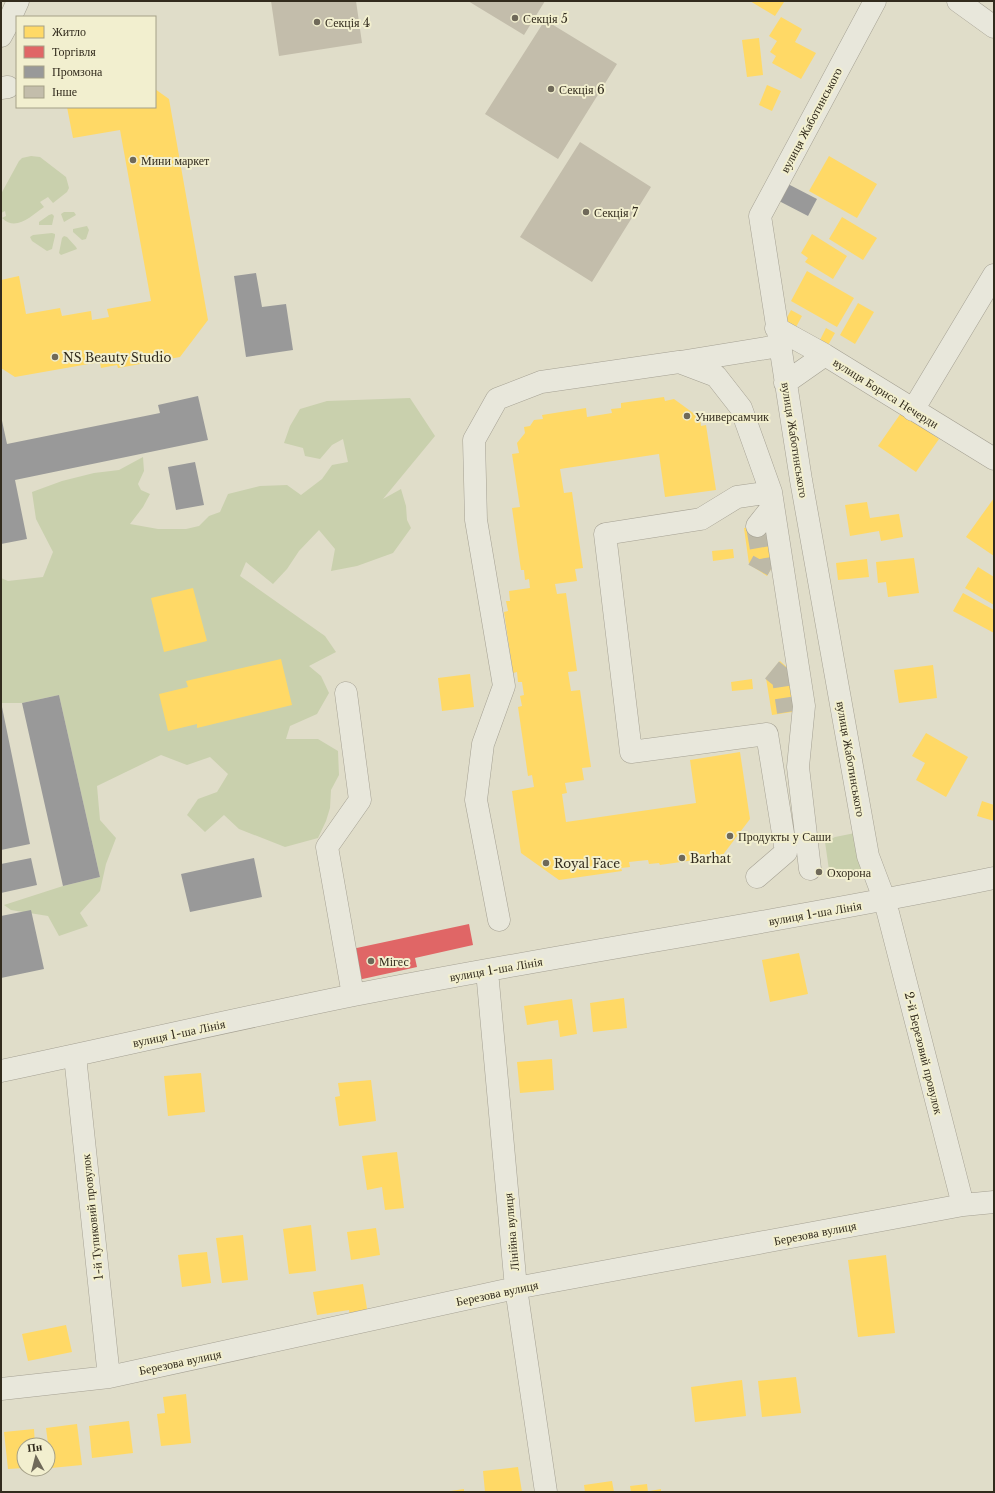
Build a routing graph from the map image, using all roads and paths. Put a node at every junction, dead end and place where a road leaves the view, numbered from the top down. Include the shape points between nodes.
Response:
1 (18, 1) edge
2 (875, 1) edge
3 (958, 1) edge
4 (994, 27) edge
5 (1, 36) edge
6 (994, 275) edge
7 (778, 337) junction
8 (825, 356) junction
9 (679, 362) junction
10 (785, 383) junction
11 (913, 410) junction
12 (994, 459) edge
13 (772, 499) junction
14 (757, 526) tunnel mouth
15 (346, 693) dead end
16 (788, 712) tunnel mouth
17 (800, 743) junction
18 (810, 869) dead end
19 (757, 878) dead end
20 (994, 878) edge
21 (885, 901) junction
22 (499, 920) dead end
23 (487, 971) junction
24 (353, 996) junction
25 (75, 1056) junction
26 (1, 1071) edge
27 (994, 1202) edge
28 (963, 1205) junction
29 (516, 1288) junction
30 (109, 1377) junction
31 (1, 1389) edge
32 (546, 1492) edge

1 - 5 street
2 - 7 street, вулиця Жаботинського via 760,216
3 - 4 street
6 - 11 street
7 - 8 street, вулиця Бориса Нечерди
7 - 9 street
7 - 10 street, вулиця Жаботинського
8 - 10 street
8 - 11 street, вулиця Бориса Нечерди
9 - 13 street via 716,376 741,408
9 - 22 street via 541,382 497,399 474,440 476,520 504,686 483,744 476,800
10 - 21 street, вулиця Жаботинського via 868,856
11 - 12 street, вулиця Бориса Нечерди
13 - 14 street
13 - 17 street via 804,706
13 - 19 street via 737,498 701,519 605,534 631,752 767,734 786,852
15 - 24 street via 360,800 327,847
16 - 17 street
17 - 18 street via 798,767
20 - 21 street, вулиця 1-ша Лінія
21 - 23 street, вулиця 1-ша Лінія
21 - 28 street, 2-й Березовий провулок
23 - 24 street, вулиця 1-ша Лінія
23 - 29 street, Лінійна вулиця
24 - 25 street, вулиця 1-ша Лінія
25 - 26 street, вулиця 1-ша Лінія
25 - 30 street, 1-й Тупиковий провулок
27 - 28 street, Березова вулиця
28 - 29 street, Березова вулиця
29 - 30 street, Березова вулиця
29 - 32 street, Лінійна вулиця
30 - 31 street, Березова вулиця

